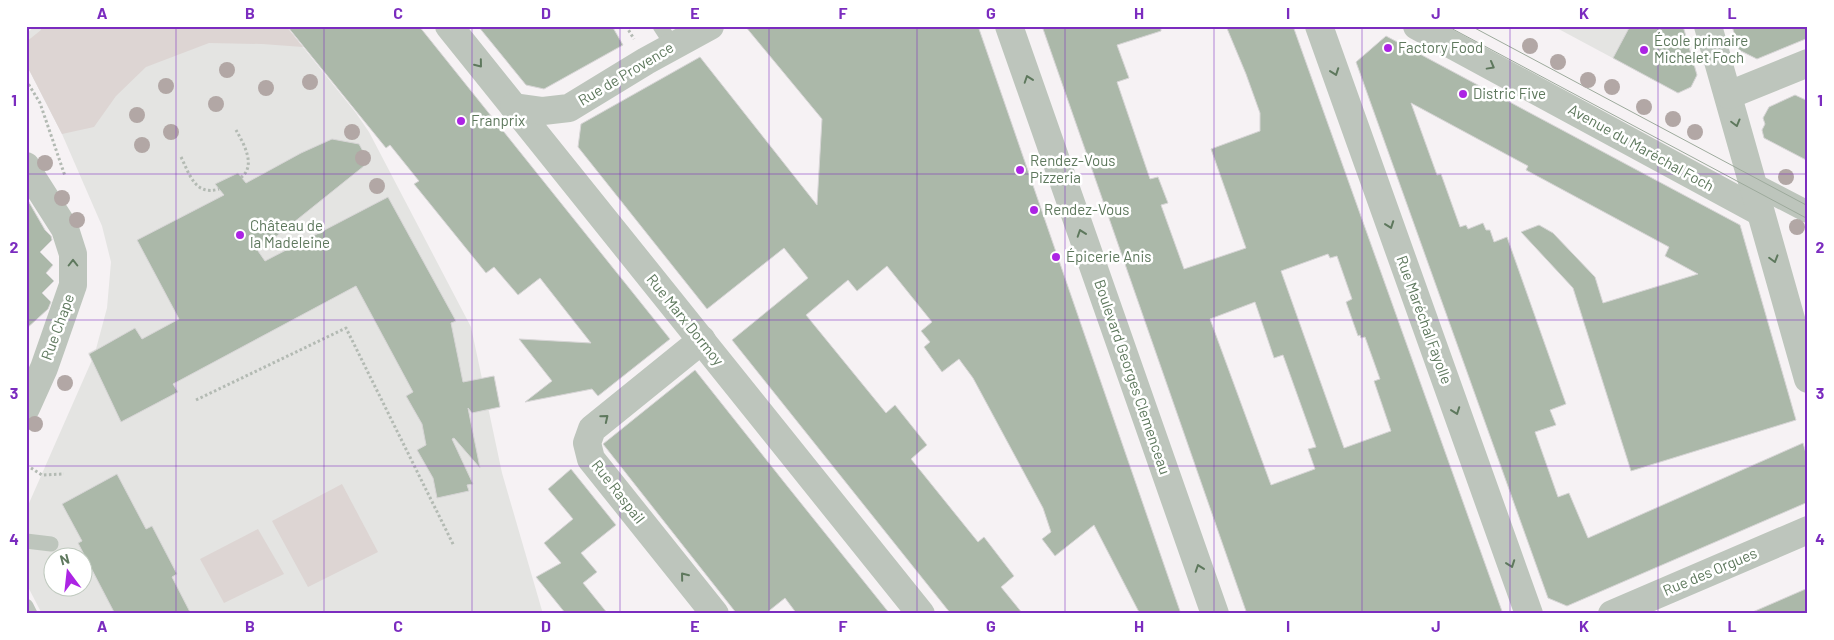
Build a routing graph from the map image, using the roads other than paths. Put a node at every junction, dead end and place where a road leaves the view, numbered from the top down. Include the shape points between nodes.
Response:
1 (449, 26) edge
2 (710, 26) edge
3 (1009, 26) edge
4 (1319, 26) edge
5 (1417, 26) edge
6 (1708, 26) edge
7 (667, 36) edge
8 (1808, 63) edge
9 (1729, 95) junction
10 (514, 107) junction
11 (569, 108) junction
12 (558, 162) junction
13 (26, 166) edge
14 (1752, 183) junction
15 (1760, 212) junction
16 (1808, 212) edge
17 (702, 340) junction
18 (1808, 379) edge
19 (26, 408) edge
20 (1808, 530) edge
21 (26, 541) edge
22 (51, 544) dead end
23 (26, 606) edge
24 (30, 614) edge
25 (715, 614) edge
26 (921, 614) edge
27 (1215, 614) edge
28 (1528, 614) edge
29 (1612, 614) edge

1 -> 10 street, Rue Marx Dormoy
2 - 7 street, Rue de Provence
27 -> 3 street, Boulevard Georges Clemenceau
4 -> 28 street, Rue Maréchal Fayolle
5 -> 15 street, Avenue du Maréchal Foch
6 - 9 street
7 - 11 street, Rue de Provence
8 - 9 street
9 -> 14 street
10 - 11 street, Rue de Provence via 543,111
10 - 12 street, Rue Marx Dormoy
11 - 12 street, Rue de Provence via 557,132
12 - 17 street, Rue Marx Dormoy
19 -> 13 street, Rue Chape via 73,286 73,254 65,228
14 - 15 street
14 - 16 street
15 -> 18 street
25 -> 17 street, Rue Raspail via 591,459 587,443 592,429
17 - 26 street, Rue Marx Dormoy
20 - 29 street, Rue des Orgues
21 - 22 lane
23 - 24 lane

